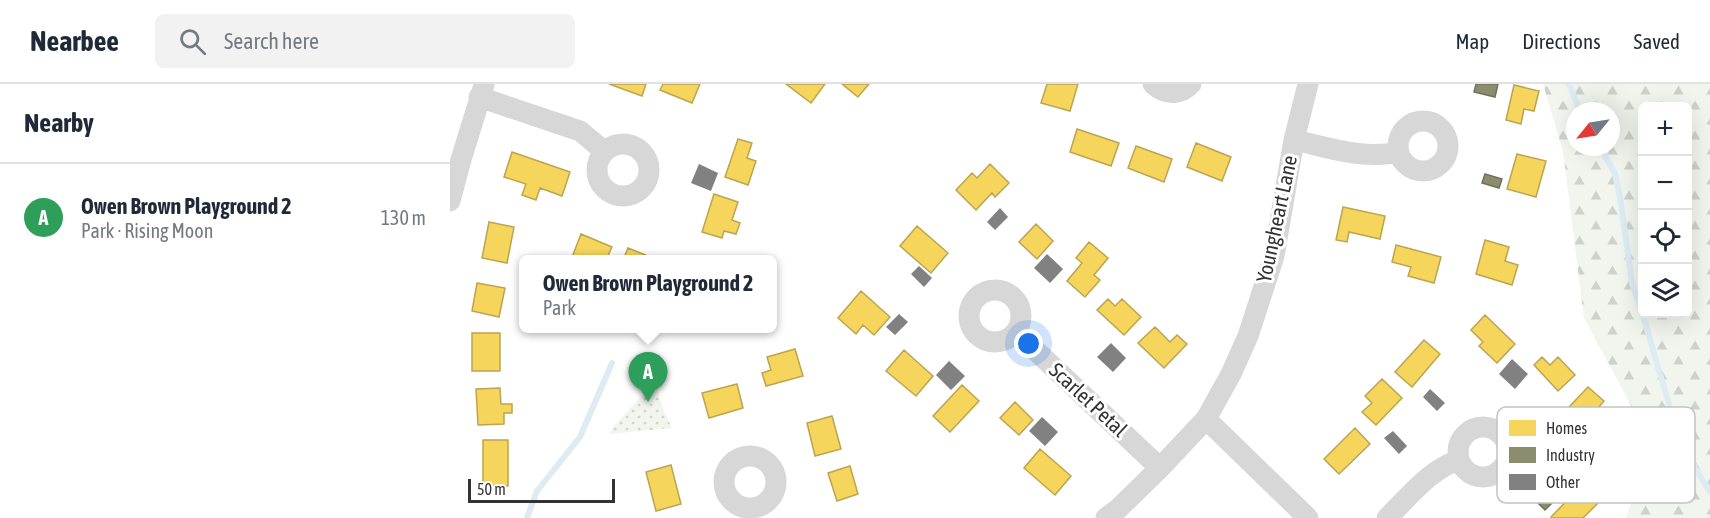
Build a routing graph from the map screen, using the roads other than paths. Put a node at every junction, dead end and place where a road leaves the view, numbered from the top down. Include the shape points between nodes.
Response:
1 (1153, 84) edge
2 (1191, 84) edge
3 (1303, 85) edge
4 (482, 91) edge
5 (1294, 140) junction
6 (604, 151) dead end
7 (1398, 152) dead end
8 (450, 201) edge
9 (1016, 332) dead end
10 (1206, 419) junction
11 (1459, 460) dead end
12 (1160, 468) junction
13 (1106, 518) edge
14 (1308, 518) edge
15 (1388, 518) edge

1 - 2 street via 1167,93 1187,89
3 - 5 street, Youngheart Lane
4 - 6 street via 580,131
4 - 8 street
5 - 7 street via 1367,155
5 - 10 street, Youngheart Lane via 1274,256 1248,336
9 - 12 street, Scarlet Petal
10 - 12 street, Youngheart Lane
10 - 14 street
11 - 15 street via 1446,464 1427,479
12 - 13 street, Youngheart Lane

